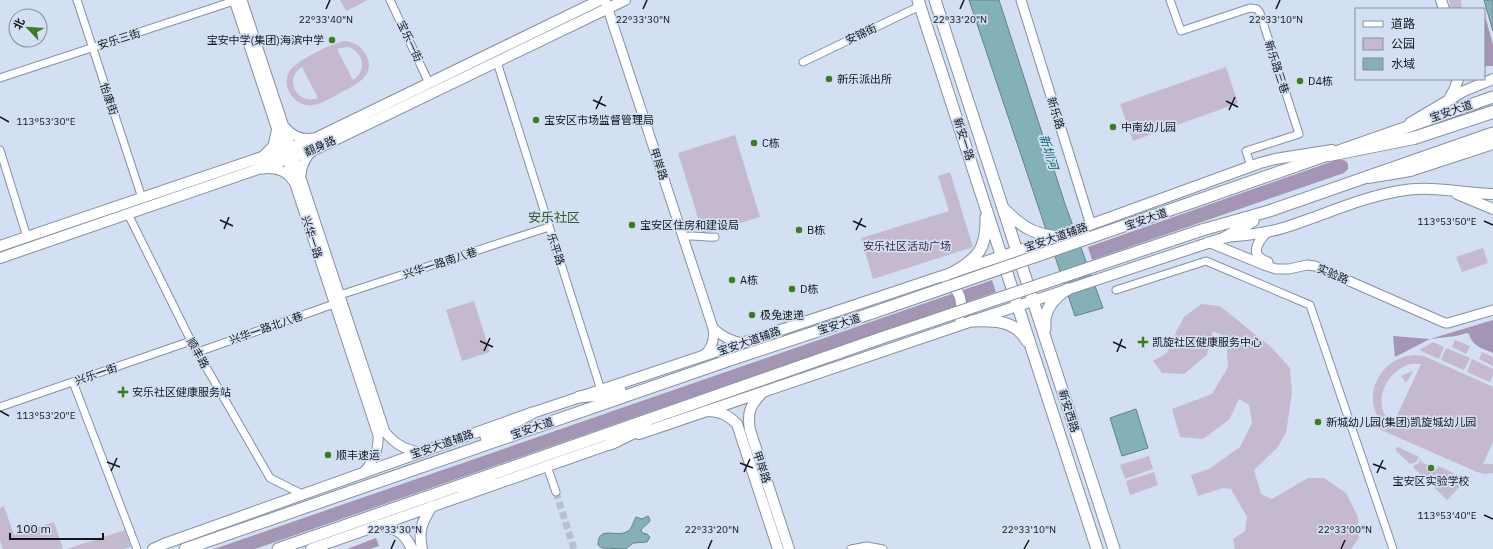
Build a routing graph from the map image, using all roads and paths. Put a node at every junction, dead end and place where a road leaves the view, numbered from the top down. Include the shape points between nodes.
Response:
1 (77, 0) edge
2 (237, 0) edge
3 (390, 0) edge
4 (600, 0) edge
5 (625, 0) edge
6 (934, 0) edge
7 (1021, 0) edge
8 (1170, 0) edge
9 (919, 3) edge
10 (607, 4) edge
11 (92, 48) junction
12 (496, 62) junction
13 (802, 62) dead end
14 (0, 78) edge
15 (1489, 79) edge
16 (1458, 80) edge
17 (429, 83) junction
18 (1493, 97) edge
19 (1447, 101) junction
20 (1493, 112) edge
21 (274, 120) junction
22 (284, 125) junction
23 (1396, 131) junction
24 (1493, 133) edge
25 (321, 141) junction
26 (1493, 143) edge
27 (1350, 147) junction
28 (0, 150) edge
29 (289, 153) junction
30 (1329, 155) junction
31 (257, 159) junction
32 (1251, 166) junction
33 (261, 169) junction
34 (1368, 177) junction
35 (300, 187) junction
36 (1442, 189) junction
37 (1493, 194) edge
38 (142, 198) junction
39 (1002, 207) junction
40 (986, 209) junction
41 (1493, 209) edge
42 (1269, 211) junction
43 (128, 214) junction
44 (1091, 225) junction
45 (549, 227) junction
46 (1267, 232) junction
47 (716, 236) dead end
48 (1226, 236) junction
49 (27, 237) junction
50 (683, 237) junction
51 (1058, 237) joint
52 (1042, 238) junction
53 (1208, 242) junction
54 (0, 246) edge
55 (1016, 251) junction
56 (1002, 256) junction
57 (0, 258) edge
58 (952, 273) junction
59 (1023, 274) joint
60 (1009, 278) joint
61 (933, 279) junction
62 (1064, 290) junction
63 (1116, 290) dead end
64 (340, 295) junction
65 (1032, 300) junction
66 (334, 304) junction
67 (1018, 305) junction
68 (1493, 310) edge
69 (972, 320) junction
70 (1454, 322) junction
71 (953, 327) junction
72 (713, 328) junction
73 (192, 341) junction
74 (743, 343) junction
75 (1047, 346) junction
76 (198, 352) junction
77 (1034, 352) junction
78 (703, 356) junction
79 (683, 376) junction
80 (73, 382) junction
81 (601, 390) junction
82 (766, 390) junction
83 (579, 397) junction
84 (692, 404) junction
85 (0, 407) edge
86 (704, 411) junction
87 (532, 413) junction
88 (610, 444) junction
89 (420, 452) junction
90 (425, 465) junction
91 (547, 466) junction
92 (364, 472) junction
93 (492, 484) joint
94 (556, 492) tunnel mouth
95 (302, 494) junction
96 (429, 501) junction
97 (378, 525) junction
98 (775, 525) junction
99 (137, 549) edge
100 (153, 549) edge
101 (184, 549) edge
102 (278, 549) edge
103 (311, 549) edge
104 (412, 549) edge
105 (422, 549) edge
106 (778, 549) edge
107 (789, 549) edge
108 (850, 549) edge
109 (883, 549) edge
110 (1097, 549) edge
111 (1114, 549) edge
112 (1393, 549) edge

1 - 11 street, 怡康街
2 - 11 street, 安乐三街
2 - 21 street, 兴华一路
2 - 22 street, 兴华一路
3 - 17 street, 宝乐一街
4 - 17 main road, 翻身路
5 - 10 main road, 翻身路
6 - 39 main road, 新安一路
7 - 44 street, 新乐路
8 - 32 street, 新乐路三巷 via 1181,31 1250,8 1257,9 1260,13 1299,134 1246,151
9 - 13 street, 安锦街
9 - 40 main road, 新安一路
10 - 12 main road, 翻身路
10 - 50 street, 甲岸路
11 - 14 street, 安乐三街
11 - 38 street, 怡康街
12 - 25 main road, 翻身路
12 - 45 street, 乐平路
15 - 19 main road
16 - 19 main road
17 - 25 main road, 翻身路
18 - 23 main road, 宝安大道
19 - 23 main road
20 - 30 highway via 1414,138
21 - 29 street, 兴华一路
21 - 31 street via 276,136 273,146
22 - 25 street via 293,135
22 - 29 street, 兴华一路
23 - 27 main road, 宝安大道
24 - 34 main road
25 - 29 main road, 翻身路
25 - 35 street via 305,159
26 - 34 highway via 1410,170
27 - 30 main road, 宝安大道
27 - 32 main road, 宝安大道辅路 via 1275,159
28 - 49 street
29 - 31 main road, 翻身路
29 - 33 main road, 翻身路
29 - 35 street, 兴华一路
30 - 79 main road, 宝安大道, bridge
31 - 38 main road, 翻身路
32 - 44 main road, 宝安大道辅路
33 - 35 street via 273,168 283,171
33 - 43 main road, 翻身路
34 - 42 main road
35 - 64 street, 兴华一路
35 - 66 street, 兴华一路
36 - 37 main road
36 - 41 main road
36 - 46 main road via 1411,189 1376,196
38 - 49 main road, 翻身路
39 - 52 main road via 1022,226
39 - 55 main road, 新安一路
40 - 56 main road, 新安一路
40 - 58 main road via 986,234 980,249 969,263
42 - 48 main road
42 - 84 main road, bridge via 1202,230
43 - 57 main road, 翻身路
43 - 73 street, 顺丰路
44 - 51 main road, 宝安大道辅路
45 - 64 street, 兴华一路南八巷
45 - 81 street, 乐平路
46 - 48 main road
46 - 70 street, 实验路 via 1256,248 1259,257 1264,261 1281,265 1307,260 1319,261
47 - 50 street
48 - 53 main road
49 - 54 main road, 翻身路
50 - 72 street, 甲岸路
51 - 52 main road
52 - 55 main road, 宝安大道辅路
53 - 62 main road
53 - 70 street, 实验路 via 1276,269 1315,266 1441,322
55 - 56 main road, 宝安大道辅路
55 - 59 main road, 新安一路
56 - 58 main road, 宝安大道辅路
56 - 60 main road, 新安一路
58 - 61 main road, 宝安大道辅路
59 - 65 main road, 新安西路
60 - 67 main road, 新安西路
61 - 71 main road via 948,282 960,297 961,310
61 - 74 main road, 宝安大道辅路
62 - 65 main road
62 - 75 main road via 1055,298 1046,313 1044,325
63 - 112 street via 1206,261 1310,304
64 - 66 street
64 - 89 street, 兴华一路 via 385,432 404,448
65 - 67 main road
65 - 75 main road, 新安西路
66 - 76 street, 兴华一路北八巷
66 - 92 street, 兴华一路 via 378,435 374,459
67 - 69 main road
67 - 77 main road, 新安西路
68 - 70 street, 实验路
69 - 71 main road
69 - 77 main road via 997,320 1008,323 1026,338
71 - 82 main road
72 - 74 street via 725,338
72 - 78 street via 711,348
73 - 76 street, 顺丰路
73 - 80 street, 兴乐一街
74 - 78 main road, 宝安大道辅路
75 - 111 main road, 新安西路
76 - 95 street, 顺丰路 via 270,478
77 - 110 main road, 新安西路
78 - 81 main road, 宝安大道辅路
79 - 83 main road via 607,394
79 - 90 main road, 宝安大道
80 - 85 street, 兴乐一街
80 - 99 street
81 - 83 main road, 宝安大道辅路
82 - 86 main road
82 - 98 main road, 甲岸路 via 751,406 749,421
83 - 87 main road, 宝安大道辅路
84 - 88 main road
84 - 96 main road
86 - 88 main road
86 - 98 main road, 甲岸路 via 726,415 736,424
87 - 89 main road, 宝安大道辅路
87 - 90 main road
88 - 91 main road
89 - 92 main road, 宝安大道辅路
90 - 101 main road, 宝安大道
91 - 93 main road
91 - 94 street
92 - 95 main road, 宝安大道辅路
93 - 96 main road
95 - 100 main road, 宝安大道辅路
96 - 97 main road
96 - 102 main road
96 - 105 main road via 421,525
97 - 103 main road
97 - 104 main road via 401,532
98 - 106 main road, 甲岸路
98 - 107 main road, 甲岸路
108 - 109 street via 867,546

